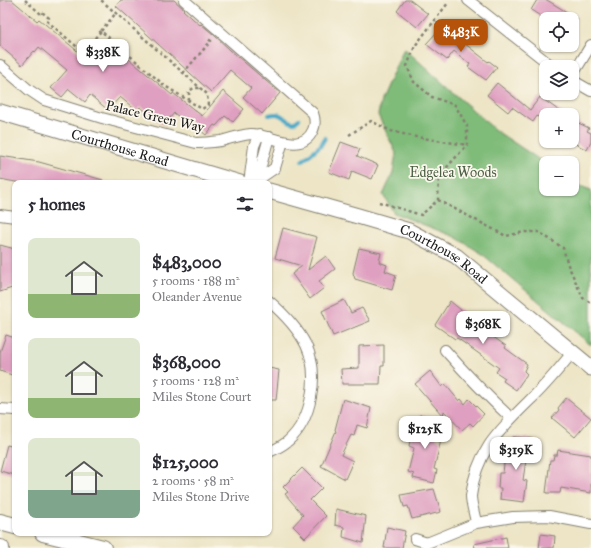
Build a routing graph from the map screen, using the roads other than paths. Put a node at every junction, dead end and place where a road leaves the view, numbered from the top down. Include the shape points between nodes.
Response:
1 (184, 0) edge
2 (468, 0) edge
3 (591, 45) edge
4 (544, 60) edge
5 (0, 65) edge
6 (579, 65) edge
7 (579, 84) edge
8 (591, 91) edge
9 (0, 112) edge
10 (259, 134) junction
11 (269, 137) junction
12 (283, 141) junction
13 (230, 180) edge
14 (251, 180) edge
15 (253, 180) edge
16 (256, 180) edge
17 (272, 192) edge
18 (0, 215) edge
19 (12, 217) edge
20 (272, 304) edge
21 (445, 350) dead end
22 (572, 353) junction
23 (591, 368) edge
24 (0, 409) edge
25 (12, 410) edge
26 (511, 418) junction
27 (272, 451) edge
28 (0, 522) edge
29 (476, 523) junction
30 (591, 524) edge
31 (12, 525) edge
32 (54, 536) edge
33 (415, 540) dead end
34 (103, 548) edge

1 - 12 street, Palace Green Way via 313,113 315,125 311,134 295,144
2 - 4 street
3 - 6 street
5 - 10 street, Palace Green Way via 44,100 102,118 196,143
7 - 8 street
9 - 13 street, Courthouse Road
10 - 11 street, Palace Green Way
10 - 14 street via 254,146
11 - 12 street, Palace Green Way
11 - 15 street via 261,166
12 - 16 street via 275,168
17 - 22 street, Courthouse Road via 409,231 434,244 456,256
18 - 19 street
20 - 27 street via 290,320 304,341 310,358 313,382 311,398 299,428 289,440
21 - 26 street
22 - 23 street, Courthouse Road
22 - 26 street
24 - 25 street
26 - 29 street via 492,438 475,475 471,497
28 - 31 main road
29 - 30 street via 513,517 548,516
29 - 33 street via 427,543
32 - 34 main road

